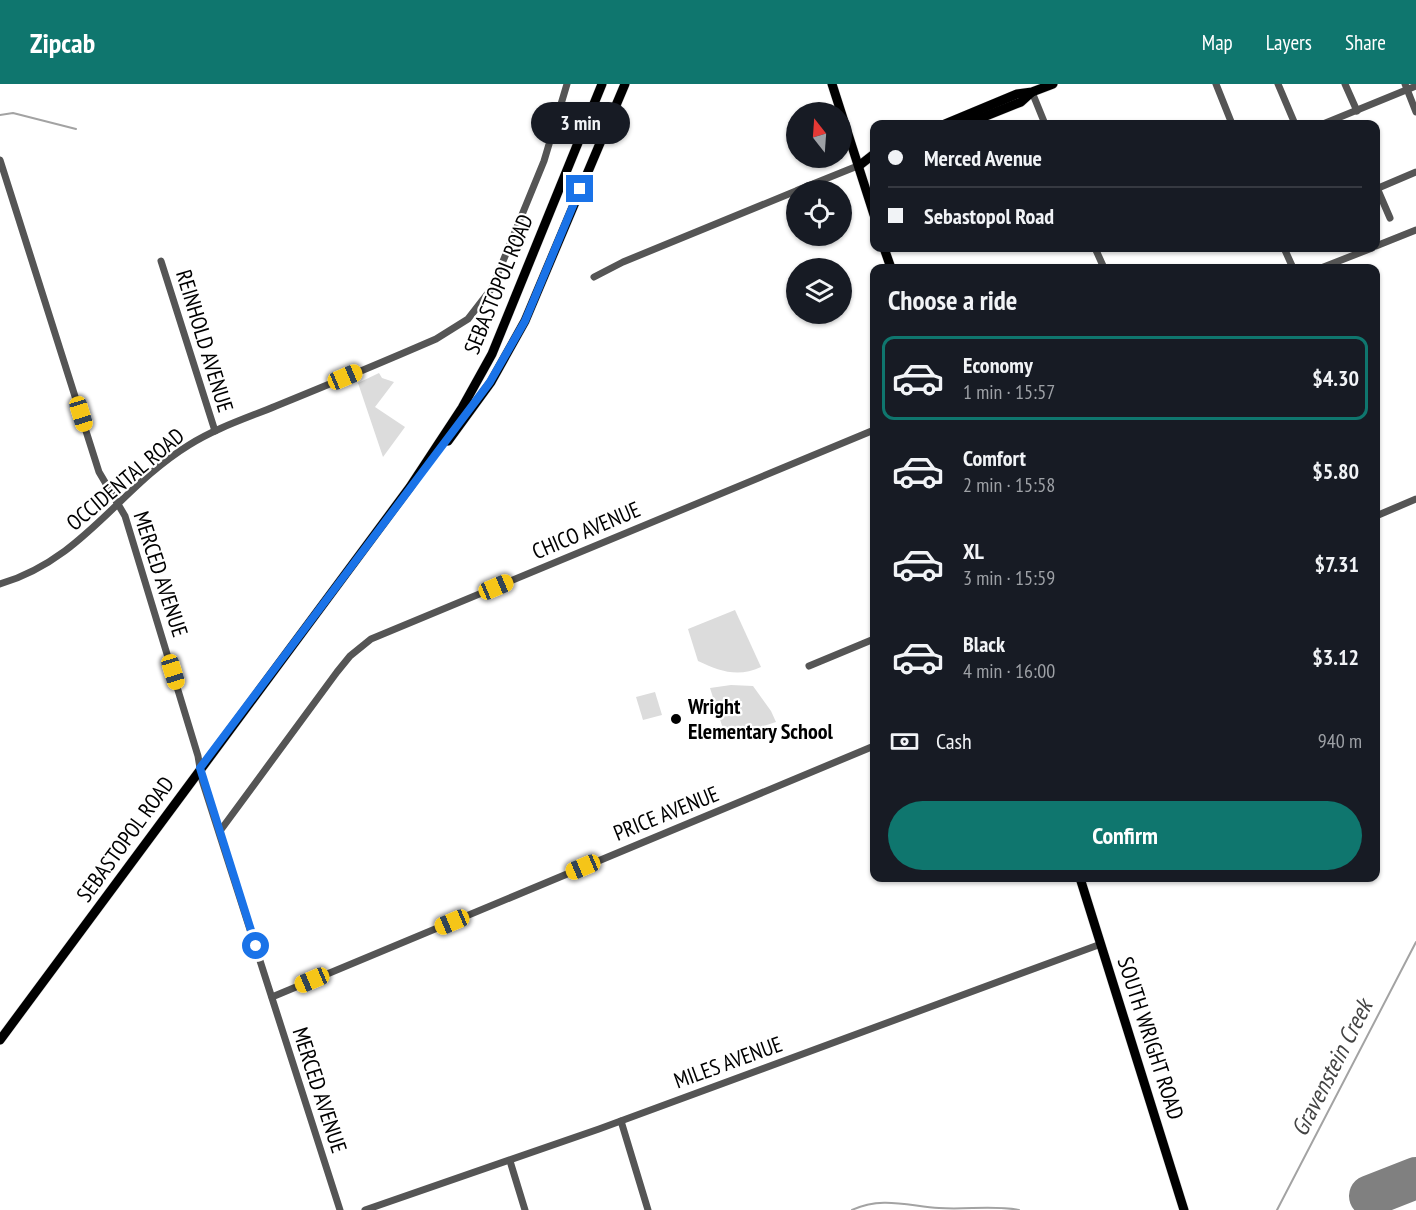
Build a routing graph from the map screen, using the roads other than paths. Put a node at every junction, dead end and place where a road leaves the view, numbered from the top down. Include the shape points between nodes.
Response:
1 (567, 84) edge
2 (602, 84) edge
3 (625, 84) edge
4 (832, 84) edge
5 (1053, 84) edge
6 (1216, 84) edge
7 (1278, 84) edge
8 (1345, 84) edge
9 (1416, 86) edge
10 (1406, 87) edge
11 (1032, 92) junction
12 (1357, 111) junction
13 (1416, 112) edge
14 (955, 120) edge
15 (976, 120) edge
16 (1044, 120) edge
17 (1230, 120) edge
18 (1292, 120) edge
19 (1333, 120) edge
20 (870, 157) edge
21 (0, 160) edge
22 (870, 163) edge
23 (860, 165) junction
24 (1416, 171) edge
25 (824, 180) edge
26 (1380, 186) edge
27 (786, 195) edge
28 (1380, 197) edge
29 (870, 201) edge
30 (1390, 218) dead end
31 (1416, 230) edge
32 (1380, 245) edge
33 (1361, 252) edge
34 (161, 261) dead end
35 (1331, 264) edge
36 (594, 277) dead end
37 (215, 431) junction
38 (870, 432) edge
39 (410, 487) junction
40 (1416, 500) edge
41 (118, 504) junction
42 (1380, 514) edge
43 (0, 584) edge
44 (870, 641) edge
45 (809, 666) dead end
46 (870, 748) edge
47 (200, 768) junction
48 (220, 831) junction
49 (1081, 882) edge
50 (1101, 944) junction
51 (272, 997) junction
52 (0, 1040) edge
53 (621, 1121) junction
54 (510, 1161) junction
55 (340, 1210) edge
56 (365, 1210) edge
57 (525, 1210) edge
58 (648, 1210) edge
59 (1185, 1210) edge

1 - 37 street, OCCIDENTAL ROAD via 549,146 501,267 488,295 473,314 458,328 436,339
2 - 39 main road, SEBASTOPOL ROAD via 492,354 459,414
3 - 39 main road, SEBASTOPOL ROAD via 517,337 474,406
4 - 23 main road
5 - 11 main road
6 - 17 street
7 - 18 street
8 - 12 street
9 - 10 street
10 - 12 street
10 - 13 street
11 - 14 main road via 1017,94
11 - 15 main road via 1022,102
11 - 16 street
12 - 19 street
20 - 23 main road
21 - 41 street, MERCED AVENUE via 99,472
22 - 23 main road
23 - 25 street
23 - 29 main road
24 - 26 street
27 - 36 street
28 - 30 street
31 - 32 street
33 - 35 street
34 - 37 street, REINHOLD AVENUE
37 - 41 street, OCCIDENTAL ROAD via 180,451
38 - 48 street, CHICO AVENUE via 371,639 337,672
39 - 47 main road, SEBASTOPOL ROAD
40 - 42 street
41 - 43 street, OCCIDENTAL ROAD via 51,563
41 - 47 street, MERCED AVENUE
44 - 45 street
46 - 51 street, PRICE AVENUE
47 - 48 street, MERCED AVENUE
47 - 52 main road, SEBASTOPOL ROAD
48 - 51 street, MERCED AVENUE
49 - 50 main road, SOUTH WRIGHT ROAD
50 - 53 street, MILES AVENUE
50 - 59 main road, SOUTH WRIGHT ROAD
51 - 55 street, MERCED AVENUE
53 - 54 street, MILES AVENUE
53 - 58 street
54 - 56 street, MILES AVENUE
54 - 57 street

